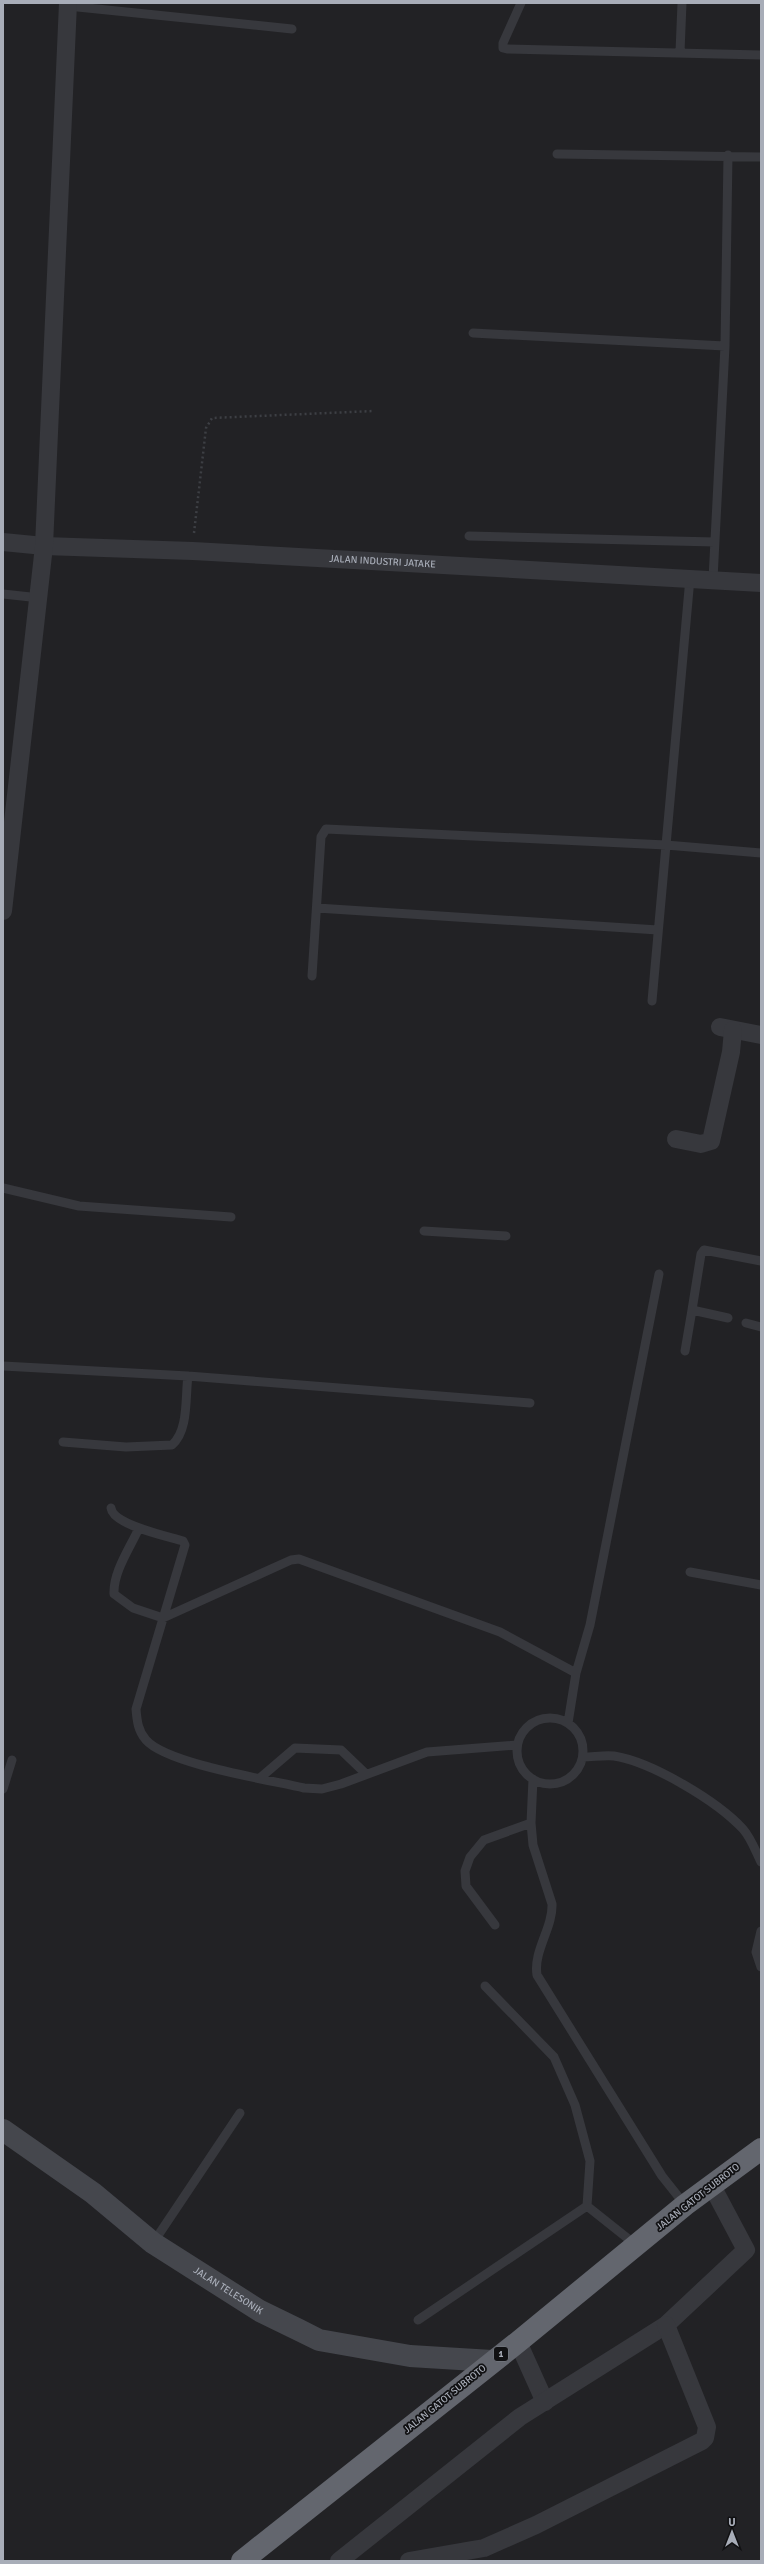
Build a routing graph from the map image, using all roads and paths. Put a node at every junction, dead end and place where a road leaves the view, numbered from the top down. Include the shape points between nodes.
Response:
1 (521, 3) edge
2 (682, 3) edge
3 (68, 4) edge
4 (292, 29) dead end
5 (680, 52) junction
6 (761, 55) edge
7 (557, 154) dead end
8 (728, 155) junction
9 (761, 157) edge
10 (473, 333) dead end
11 (725, 346) junction
12 (374, 411) dead end
13 (469, 536) dead end
14 (3, 542) edge
15 (715, 542) junction
16 (44, 546) junction
17 (193, 551) junction
18 (690, 578) junction
19 (713, 579) junction
20 (761, 583) edge
21 (3, 594) edge
22 (40, 598) junction
23 (666, 845) junction
24 (761, 853) edge
25 (317, 908) junction
26 (3, 911) edge
27 (658, 930) junction
28 (312, 976) dead end
29 (652, 1001) dead end
30 (761, 1035) edge
31 (676, 1139) dead end
32 (3, 1188) edge
33 (230, 1217) dead end
34 (424, 1231) dead end
35 (506, 1236) dead end
36 (761, 1261) edge
37 (659, 1274) dead end
38 (692, 1310) junction
39 (728, 1318) dead end
40 (746, 1323) dead end
41 (761, 1327) edge
42 (685, 1351) dead end
43 (3, 1366) edge
44 (188, 1376) junction
45 (530, 1403) dead end
46 (63, 1442) dead end
47 (111, 1508) dead end
48 (139, 1528) junction
49 (690, 1572) dead end
50 (761, 1585) edge
51 (163, 1618) junction
52 (576, 1673) junction
53 (568, 1723) junction
54 (517, 1745) junction
55 (583, 1757) junction
56 (12, 1760) dead end
57 (366, 1774) junction
58 (260, 1778) junction
59 (533, 1780) junction
60 (3, 1789) edge
61 (531, 1823) junction
62 (761, 1862) edge
63 (495, 1925) dead end
64 (761, 1931) edge
65 (761, 1967) edge
66 (485, 1986) dead end
67 (240, 2112) dead end
68 (3, 2130) edge
69 (761, 2149) edge
70 (712, 2186) junction
71 (685, 2205) junction
72 (587, 2206) junction
73 (153, 2243) junction
74 (637, 2246) junction
75 (418, 2320) dead end
76 (666, 2325) junction
77 (518, 2342) junction
78 (492, 2360) junction
79 (545, 2402) junction
80 (487, 2554) edge
81 (242, 2561) edge
82 (339, 2561) edge
83 (409, 2561) edge

1 - 5 lane via 503,48
2 - 5 lane
3 - 4 lane
3 - 16 street
5 - 6 lane
7 - 8 lane
8 - 9 lane
8 - 11 lane
10 - 11 lane
11 - 15 lane
12 - 17 path via 212,418 206,428
13 - 15 lane
14 - 16 street, JALAN INDUSTRI JATAKE
15 - 19 lane
16 - 17 street, JALAN INDUSTRI JATAKE
16 - 22 street
17 - 18 street, JALAN INDUSTRI JATAKE
18 - 19 street, JALAN INDUSTRI JATAKE
18 - 23 lane
19 - 20 street, JALAN INDUSTRI JATAKE
21 - 22 lane
22 - 26 street
23 - 24 lane
23 - 25 lane via 326,829 321,836
23 - 27 lane
25 - 27 lane
25 - 28 lane
27 - 29 lane
30 - 31 street via 727,1029 731,1052 711,1141 701,1144
32 - 33 lane via 79,1206
34 - 35 lane
36 - 38 lane via 704,1250 701,1254
37 - 52 lane via 590,1625
38 - 39 lane
38 - 42 lane
40 - 41 lane
43 - 44 lane
44 - 45 lane
44 - 46 lane via 182,1429 178,1440 172,1445 126,1447
47 - 48 lane via 115,1516
48 - 51 lane via 184,1543
48 - 51 lane via 120,1568 114,1594 133,1608
49 - 50 lane
51 - 52 lane via 291,1560 299,1559 500,1632
51 - 58 lane via 136,1709 137,1726 155,1748 177,1759
52 - 53 lane
53 - 54 lane via 547,1718 528,1726
53 - 55 lane via 578,1732 583,1744
54 - 57 lane via 427,1752
54 - 59 lane via 523,1771
55 - 59 lane via 578,1769 570,1778 558,1783 545,1784
55 - 62 lane via 613,1756 642,1763 683,1785 744,1830
56 - 60 lane
57 - 58 lane via 322,1789 304,1788
57 - 58 lane via 341,1750 295,1748
59 - 61 lane
61 - 63 lane via 484,1840 470,1857 465,1870 466,1886
61 - 71 lane via 533,1846 553,1908 537,1962 537,1975 662,2176
64 - 65 lane via 756,1952
66 - 72 lane via 554,2057 575,2105 590,2161
67 - 73 lane
68 - 73 street, JALAN TELESONIK via 93,2193
69 - 70 highway, JALAN GATOT SUBROTO / 1
70 - 71 highway, JALAN GATOT SUBROTO / 1
70 - 76 street via 746,2250
71 - 74 highway, JALAN GATOT SUBROTO / 1
72 - 74 lane
72 - 75 lane
73 - 78 street, JALAN TELESONIK via 260,2311 319,2340 410,2356
74 - 77 highway, JALAN GATOT SUBROTO / 1
76 - 79 street
76 - 80 street via 707,2427 705,2438 536,2525
77 - 78 highway, JALAN GATOT SUBROTO / 1
77 - 79 street
78 - 81 highway, JALAN GATOT SUBROTO / 1
79 - 82 street via 520,2417
80 - 83 street

